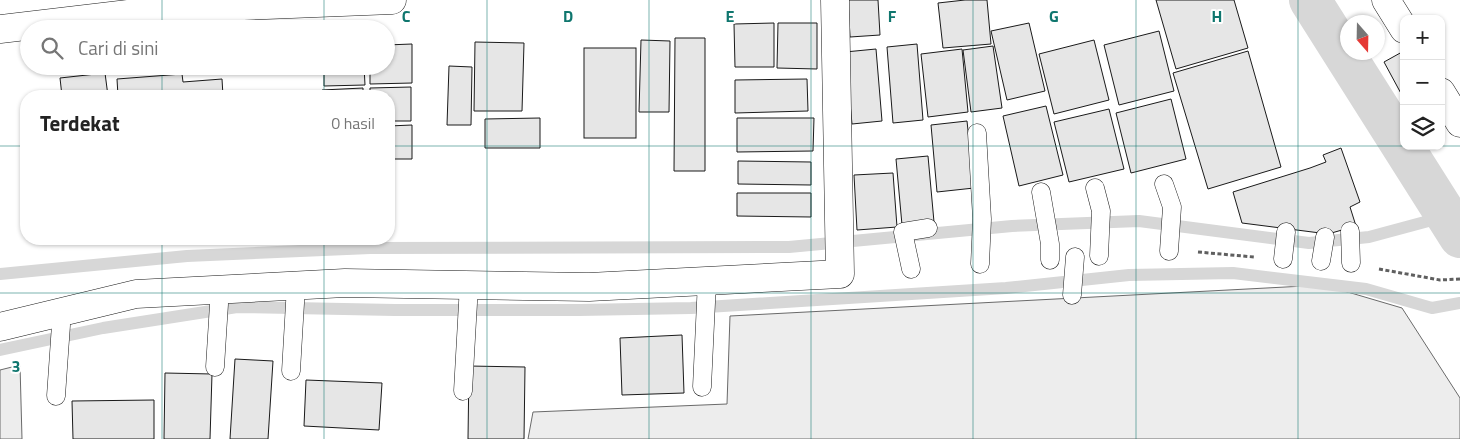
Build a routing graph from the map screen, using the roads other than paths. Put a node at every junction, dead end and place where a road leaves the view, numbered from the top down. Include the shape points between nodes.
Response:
1 (392, 0) edge
2 (835, 0) edge
3 (1386, 0) edge
4 (76, 20) edge
5 (1400, 23) edge
6 (20, 26) edge
7 (0, 28) edge
8 (1445, 99) edge
9 (1460, 123) edge
10 (978, 133) dead end
11 (1164, 184) dead end
12 (1095, 188) dead end
13 (1041, 192) dead end
14 (928, 228) dead end
15 (1351, 233) dead end
16 (1170, 245) dead end
17 (1099, 250) dead end
18 (1050, 252) dead end
19 (981, 258) dead end
20 (1075, 261) dead end
21 (1351, 261) dead end
22 (909, 263) dead end
23 (707, 286) junction
24 (469, 291) junction
25 (296, 293) junction
26 (1072, 293) dead end
27 (218, 305) junction
28 (60, 319) junction
29 (0, 327) edge
30 (215, 368) dead end
31 (291, 371) dead end
32 (702, 387) dead end
33 (463, 391) dead end
34 (56, 396) dead end

1 - 4 street via 170,10
2 - 23 street via 840,274
3 - 5 street
6 - 7 street
8 - 9 street
10 - 19 lane
11 - 16 lane via 1172,207
12 - 17 lane via 1101,211
13 - 18 lane
14 - 22 lane via 903,232
15 - 21 lane
20 - 26 lane
23 - 24 street
23 - 32 lane
24 - 25 street via 344,283
24 - 33 lane
25 - 27 street
25 - 31 lane
27 - 28 street via 136,294
27 - 30 lane
28 - 29 street
28 - 34 lane

